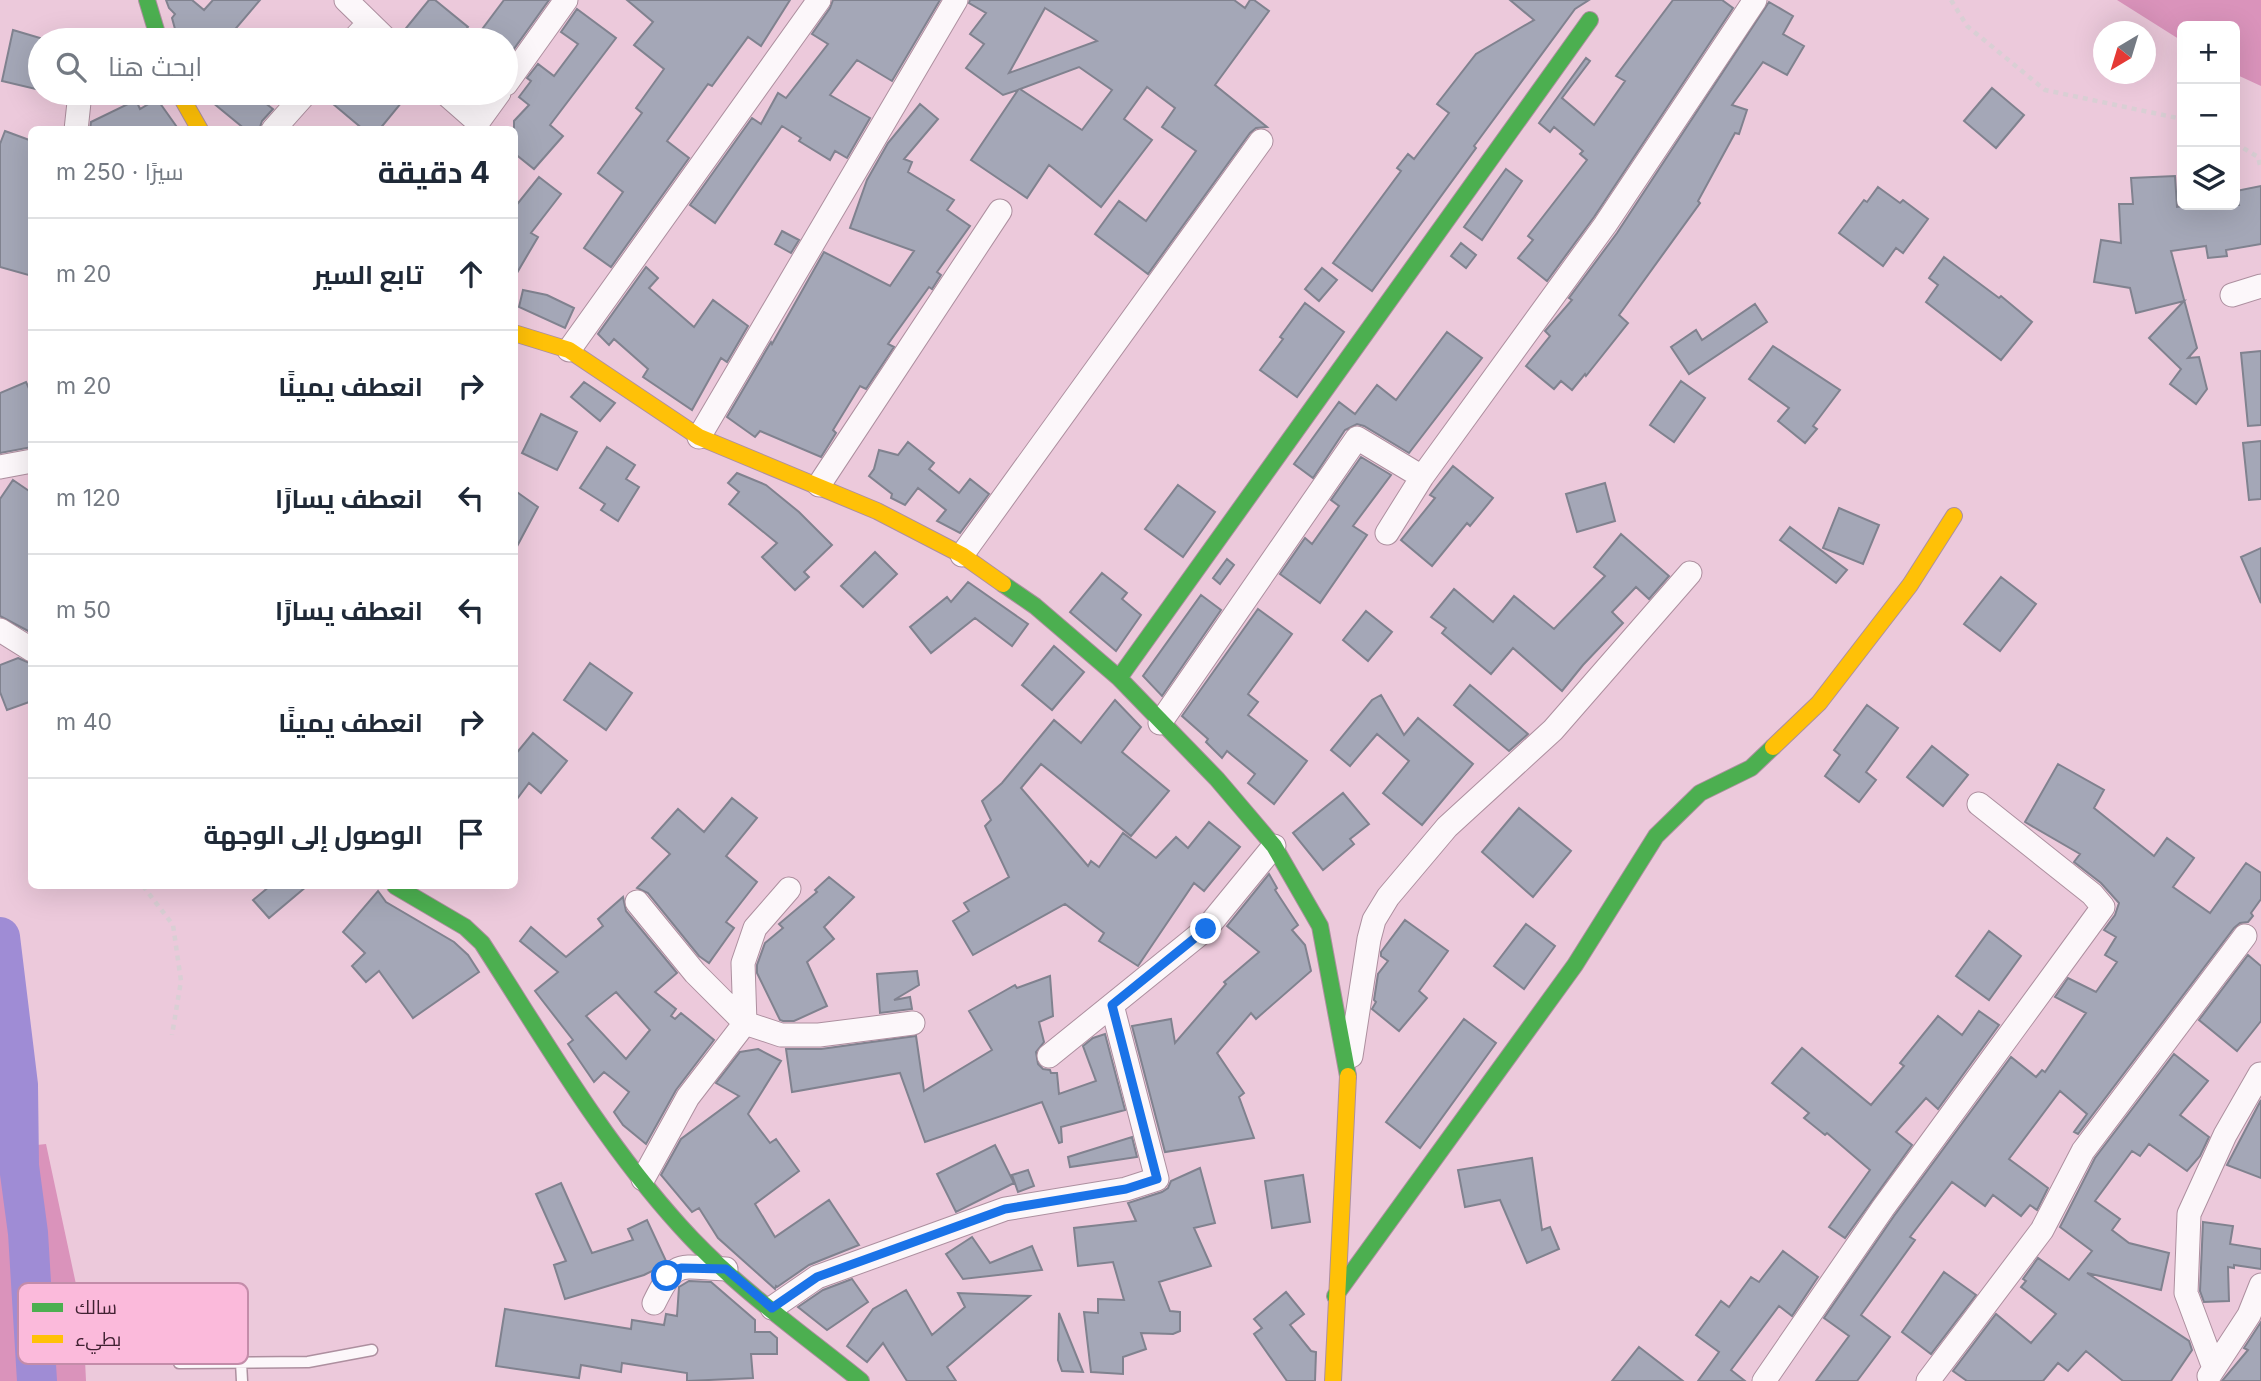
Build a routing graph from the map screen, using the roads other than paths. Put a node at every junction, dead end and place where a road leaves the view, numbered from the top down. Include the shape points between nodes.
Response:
1 (146, 0) edge
2 (346, 0) edge
3 (566, 0) edge
4 (819, 0) edge
5 (956, 0) edge
6 (1755, 0) edge
7 (1590, 20) dead end
8 (155, 28) edge
9 (359, 28) edge
10 (518, 67) edge
11 (79, 105) edge
12 (187, 105) edge
13 (295, 105) edge
14 (459, 105) edge
15 (490, 105) edge
16 (76, 126) edge
17 (199, 126) edge
18 (277, 126) edge
19 (1261, 141) dead end
20 (1000, 211) dead end
21 (2261, 286) edge
22 (2232, 295) dead end
23 (518, 334) edge
24 (569, 350) junction
25 (699, 436) junction
26 (28, 462) edge
27 (0, 467) edge
28 (1422, 477) junction
29 (819, 485) junction
30 (1954, 516) dead end
31 (1387, 533) dead end
32 (962, 555) junction
33 (1690, 573) dead end
34 (0, 630) edge
35 (28, 648) edge
36 (1119, 678) junction
37 (1160, 723) junction
38 (1979, 804) dead end
39 (1274, 846) junction
40 (400, 889) edge
41 (789, 889) dead end
42 (637, 902) dead end
43 (2245, 936) dead end
44 (1112, 1005) junction
45 (745, 1023) junction
46 (913, 1023) dead end
47 (1049, 1056) dead end
48 (2260, 1074) edge
49 (1348, 1076) junction
50 (643, 1179) junction
51 (726, 1269) junction
52 (2261, 1285) edge
53 (1335, 1296) junction
54 (654, 1303) dead end
55 (772, 1308) junction
56 (373, 1350) dead end
57 (248, 1362) edge
58 (2210, 1375) edge
59 (861, 1381) edge
60 (1333, 1381) edge
61 (1764, 1381) edge
62 (1928, 1381) edge

1 - 8 street
2 - 9 street
3 - 10 street
4 - 24 street
5 - 25 street
6 - 28 street via 1605,225
7 - 36 street
11 - 16 street
12 - 17 street
13 - 18 street
14 - 15 street via 478,122
19 - 32 street
20 - 29 street
21 - 22 street
23 - 24 street
24 - 25 street
25 - 29 street
26 - 27 street
28 - 31 street
28 - 37 street via 1357,438
29 - 32 street
30 - 53 street via 1910,585 1819,703 1751,768 1700,793 1656,836 1575,965
32 - 36 street via 1035,606
33 - 49 street via 1553,730 1447,827 1388,897 1369,939
34 - 35 street
36 - 37 street
37 - 39 street via 1217,779
38 - 61 street via 2103,907 1883,1208
39 - 44 street via 1206,929
39 - 49 street via 1320,926
40 - 50 street via 465,927 482,943 609,1136
41 - 45 street via 755,928 743,963
42 - 45 street via 695,973
43 - 62 street via 2083,1152 2042,1230
44 - 47 street
44 - 55 street via 1157,1179 1126,1189 1005,1209 817,1277
45 - 46 street via 780,1035 819,1035
45 - 50 street via 688,1097
48 - 58 street via 2225,1135 2189,1214 2186,1293
49 - 53 street
50 - 51 street via 680,1226
51 - 54 street via 673,1270
51 - 55 street
52 - 58 street via 2249,1315
53 - 60 street
55 - 59 street
56 - 57 lane via 308,1362

